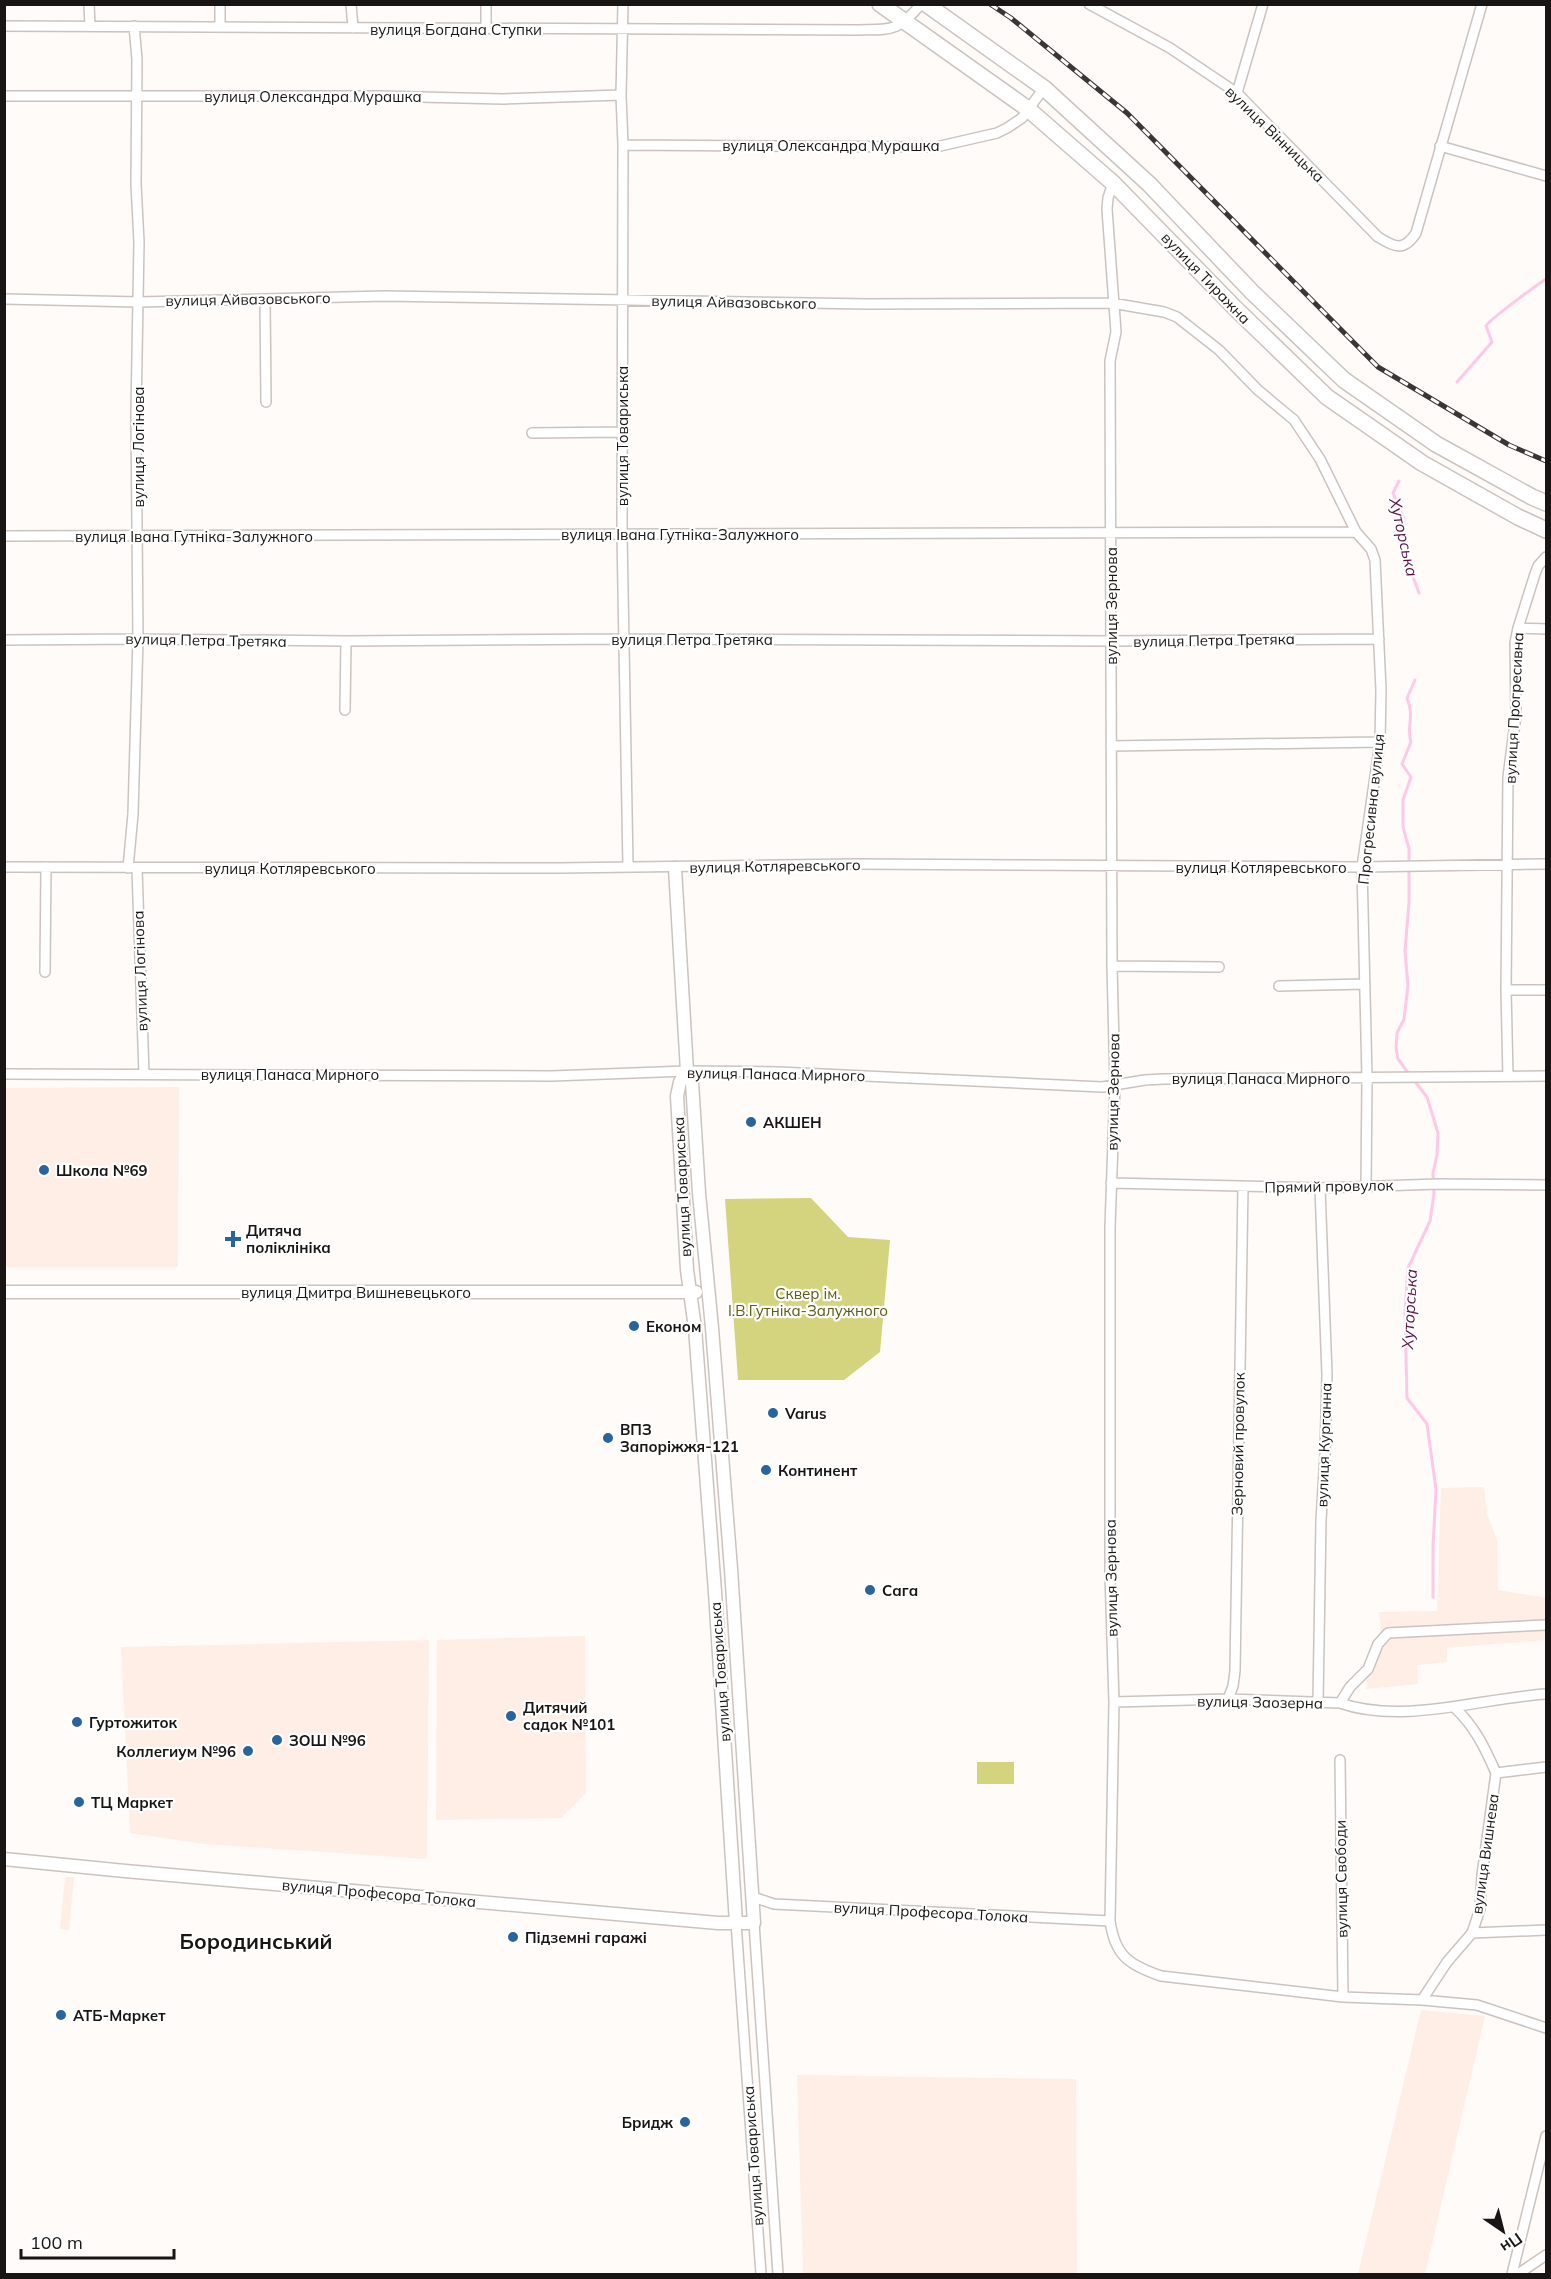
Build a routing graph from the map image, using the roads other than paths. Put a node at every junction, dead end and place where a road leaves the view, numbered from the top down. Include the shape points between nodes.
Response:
1 (89, 4) edge
2 (220, 4) edge
3 (351, 4) edge
4 (486, 4) edge
5 (623, 4) edge
6 (880, 4) edge
7 (924, 4) edge
8 (1089, 4) edge
9 (1263, 4) edge
10 (1482, 4) edge
11 (906, 22) junction
12 (90, 26) junction
13 (134, 26) junction
14 (220, 26) junction
15 (4, 27) edge
16 (353, 28) junction
17 (486, 28) junction
18 (623, 29) junction
19 (1044, 88) junction
20 (1237, 93) junction
21 (621, 95) junction
22 (4, 96) edge
23 (137, 96) junction
24 (1028, 109) junction
25 (623, 145) junction
26 (1440, 146) junction
27 (1546, 176) edge
28 (1113, 183) junction
29 (4, 299) edge
30 (265, 299) junction
31 (623, 300) junction
32 (140, 302) junction
33 (1112, 303) junction
34 (266, 402) dead end
35 (622, 432) junction
36 (532, 433) dead end
37 (1546, 503) edge
38 (1546, 530) edge
39 (1356, 532) junction
40 (622, 534) junction
41 (1111, 534) junction
42 (4, 536) edge
43 (138, 536) junction
44 (1546, 557) edge
45 (1518, 628) junction
46 (1546, 629) edge
47 (138, 639) junction
48 (625, 639) junction
49 (1379, 639) junction
50 (4, 640) edge
51 (346, 641) junction
52 (1111, 641) junction
53 (345, 710) dead end
54 (1380, 742) junction
55 (1111, 746) junction
56 (1546, 864) edge
57 (1507, 865) junction
58 (1112, 866) junction
59 (4, 867) edge
60 (46, 867) junction
61 (628, 867) junction
62 (1362, 867) junction
63 (133, 868) junction
64 (675, 868) junction
65 (1112, 966) junction
66 (1219, 966) dead end
67 (45, 972) dead end
68 (1365, 984) junction
69 (1279, 986) dead end
70 (1506, 990) junction
71 (1546, 990) edge
72 (687, 1071) junction
73 (4, 1074) edge
74 (144, 1074) junction
75 (1508, 1076) junction
76 (1546, 1076) edge
77 (1367, 1078) junction
78 (1115, 1085) junction
79 (1111, 1183) junction
80 (1546, 1185) edge
81 (1243, 1187) junction
82 (1366, 1187) junction
83 (1320, 1188) junction
84 (708, 1291) junction
85 (4, 1292) edge
86 (689, 1293) junction
87 (696, 1328) junction
88 (712, 1328) junction
89 (1546, 1624) edge
90 (1546, 1694) edge
91 (1228, 1699) junction
92 (1114, 1702) junction
93 (1318, 1702) junction
94 (1340, 1703) junction
95 (1455, 1708) junction
96 (1340, 1760) dead end
97 (1546, 1767) edge
98 (1496, 1773) junction
99 (4, 1859) edge
100 (753, 1897) junction
101 (1110, 1921) junction
102 (736, 1923) junction
103 (754, 1923) junction
104 (1546, 1930) edge
105 (1472, 1933) junction
106 (1343, 1997) junction
107 (1422, 2000) junction
108 (1546, 2028) edge
109 (767, 2110) junction
110 (749, 2111) junction
111 (1546, 2136) edge
112 (1546, 2255) edge
113 (761, 2274) edge
114 (778, 2274) edge
115 (1512, 2274) edge
116 (1518, 2274) edge

1 - 12 street
2 - 14 street
3 - 16 street
4 - 17 street
5 - 18 street, вулиця Товариська
6 - 11 main road, вулиця Тиражна
7 - 11 street
7 - 19 main road, вулиця Тиражна
8 - 20 street, вулиця Вінницька via 1170,48
9 - 20 street
10 - 26 street
11 - 18 street, вулиця Богдана Ступки via 886,29 856,30
11 - 24 main road, вулиця Тиражна
12 - 13 street, вулиця Богдана Ступки
12 - 15 street, вулиця Богдана Ступки
13 - 14 street, вулиця Богдана Ступки
13 - 23 street, вулиця Логінова
14 - 16 street, вулиця Богдана Ступки
16 - 17 street, вулиця Богдана Ступки
17 - 18 street, вулиця Богдана Ступки
18 - 21 street, вулиця Товариська
19 - 24 street, вулиця Олександра Мурашка
19 - 37 main road, вулиця Тиражна via 1149,184 1252,292 1344,380 1436,444
20 - 26 street, вулиця Вінницька via 1390,245 1398,247 1412,241
21 - 23 street, вулиця Олександра Мурашка via 503,99
21 - 25 street, вулиця Товариська
22 - 23 street, вулиця Олександра Мурашка
23 - 32 street, вулиця Логінова
24 - 25 street, вулиця Олександра Мурашка via 998,133 936,147
24 - 28 main road, вулиця Тиражна
25 - 31 street, вулиця Товариська
26 - 27 street
28 - 33 street, вулиця Зернова via 1107,209
28 - 38 main road, вулиця Тиражна via 1327,397 1422,463
29 - 32 street, вулиця Айвазовського
30 - 31 street, вулиця Айвазовського via 384,296
30 - 32 street, вулиця Айвазовського
30 - 34 street
31 - 33 street, вулиця Айвазовського
31 - 35 street, вулиця Товариська
32 - 43 street, вулиця Логінова via 136,412
33 - 39 street, вулиця Айвазовського via 1178,317 1283,409 1320,459
33 - 41 street, вулиця Зернова via 1116,332 1110,361
35 - 36 street
35 - 40 street, вулиця Товариська
39 - 41 street, вулиця Івана Гутніка-Залужного
39 - 49 street, Прогресивна вулиця via 1375,560
40 - 41 street, вулиця Івана Гутніка-Залужного
40 - 43 street, вулиця Івана Гутніка-Залужного
40 - 48 street, вулиця Товариська
41 - 52 street, вулиця Зернова
42 - 43 street, вулиця Івана Гутніка-Залужного
43 - 47 street, вулиця Логінова
44 - 45 street, вулиця Прогресивна via 1535,574
45 - 46 street
45 - 57 street, вулиця Прогресивна via 1516,715 1508,777
47 - 50 street, вулиця Петра Третяка
47 - 51 street, вулиця Петра Третяка
47 - 63 street, вулиця Логінова
48 - 51 street, вулиця Петра Третяка
48 - 52 street, вулиця Петра Третяка
48 - 61 street, вулиця Товариська
49 - 52 street, вулиця Петра Третяка
49 - 54 street, Прогресивна вулиця
51 - 53 street
52 - 55 street, вулиця Зернова
54 - 55 street
54 - 62 street, Прогресивна вулиця
55 - 58 street, вулиця Зернова
56 - 57 street, вулиця Котляревського
57 - 62 street, вулиця Котляревського
57 - 70 street, вулиця Прогресивна
58 - 62 street, вулиця Котляревського
58 - 64 street, вулиця Котляревського via 856,864
58 - 65 street, вулиця Зернова
59 - 60 street, вулиця Котляревського
60 - 63 street, вулиця Котляревського
60 - 67 street
61 - 63 street, вулиця Котляревського
61 - 64 street, вулиця Котляревського
62 - 68 street, Прогресивна вулиця
63 - 74 street, вулиця Логінова
64 - 72 street, вулиця Товариська
65 - 66 street
65 - 78 street, вулиця Зернова
68 - 69 street
68 - 77 street, Прогресивна вулиця
70 - 71 street
70 - 75 street
72 - 74 street, вулиця Панаса Мирного via 552,1076
72 - 78 street, вулиця Панаса Мирного
72 - 84 street, вулиця Товариська via 693,1092
72 - 86 street, вулиця Товариська via 677,1096
73 - 74 street, вулиця Панаса Мирного
75 - 76 street, вулиця Панаса Мирного
75 - 77 street, вулиця Панаса Мирного
77 - 78 street, вулиця Панаса Мирного via 1163,1079
77 - 82 street, Прогресивна вулиця
78 - 79 street, вулиця Зернова
79 - 81 street, Прямий провулок
79 - 92 street, вулиця Зернова via 1110,1574
80 - 82 street, Прямий провулок
81 - 83 street, Прямий провулок
81 - 91 street, Зерновий провулок via 1235,1671
82 - 83 street, Прямий провулок
83 - 93 street, вулиця Курганна via 1327,1376
84 - 86 street, вулиця Дмитра Вишневецького
84 - 88 street, вулиця Товариська
85 - 86 street, вулиця Дмитра Вишневецького
86 - 87 street, вулиця Товариська
87 - 88 street via 704,1319
87 - 102 street, вулиця Товариська
88 - 100 street, вулиця Товариська
89 - 94 street, вулиця Заозерна via 1388,1633 1378,1644 1368,1669
90 - 95 street via 1500,1698
91 - 92 street, вулиця Заозерна
91 - 93 street, вулиця Заозерна
92 - 101 street, вулиця Зернова
93 - 94 street, вулиця Заозерна
94 - 95 street via 1374,1711
95 - 98 street via 1482,1741
96 - 106 street, вулиця Свободи
97 - 98 street
98 - 105 street, вулиця Вишнева via 1480,1909
99 - 102 street, вулиця Професора Толока
100 - 101 street, вулиця Професора Толока via 774,1904
100 - 103 street, вулиця Товариська
101 - 106 street, вулиця Зернова via 1112,1938 1122,1955 1139,1968 1161,1976
102 - 103 street, вулиця Професора Толока
102 - 110 street, вулиця Товариська
103 - 109 street, вулиця Товариська
104 - 105 street, вулиця Вишнева
105 - 107 street
106 - 107 street, вулиця Зернова
107 - 108 street, вулиця Зернова via 1477,2006
109 - 110 street
109 - 114 street, вулиця Товариська
110 - 113 street, вулиця Товариська
111 - 115 street
112 - 116 street

